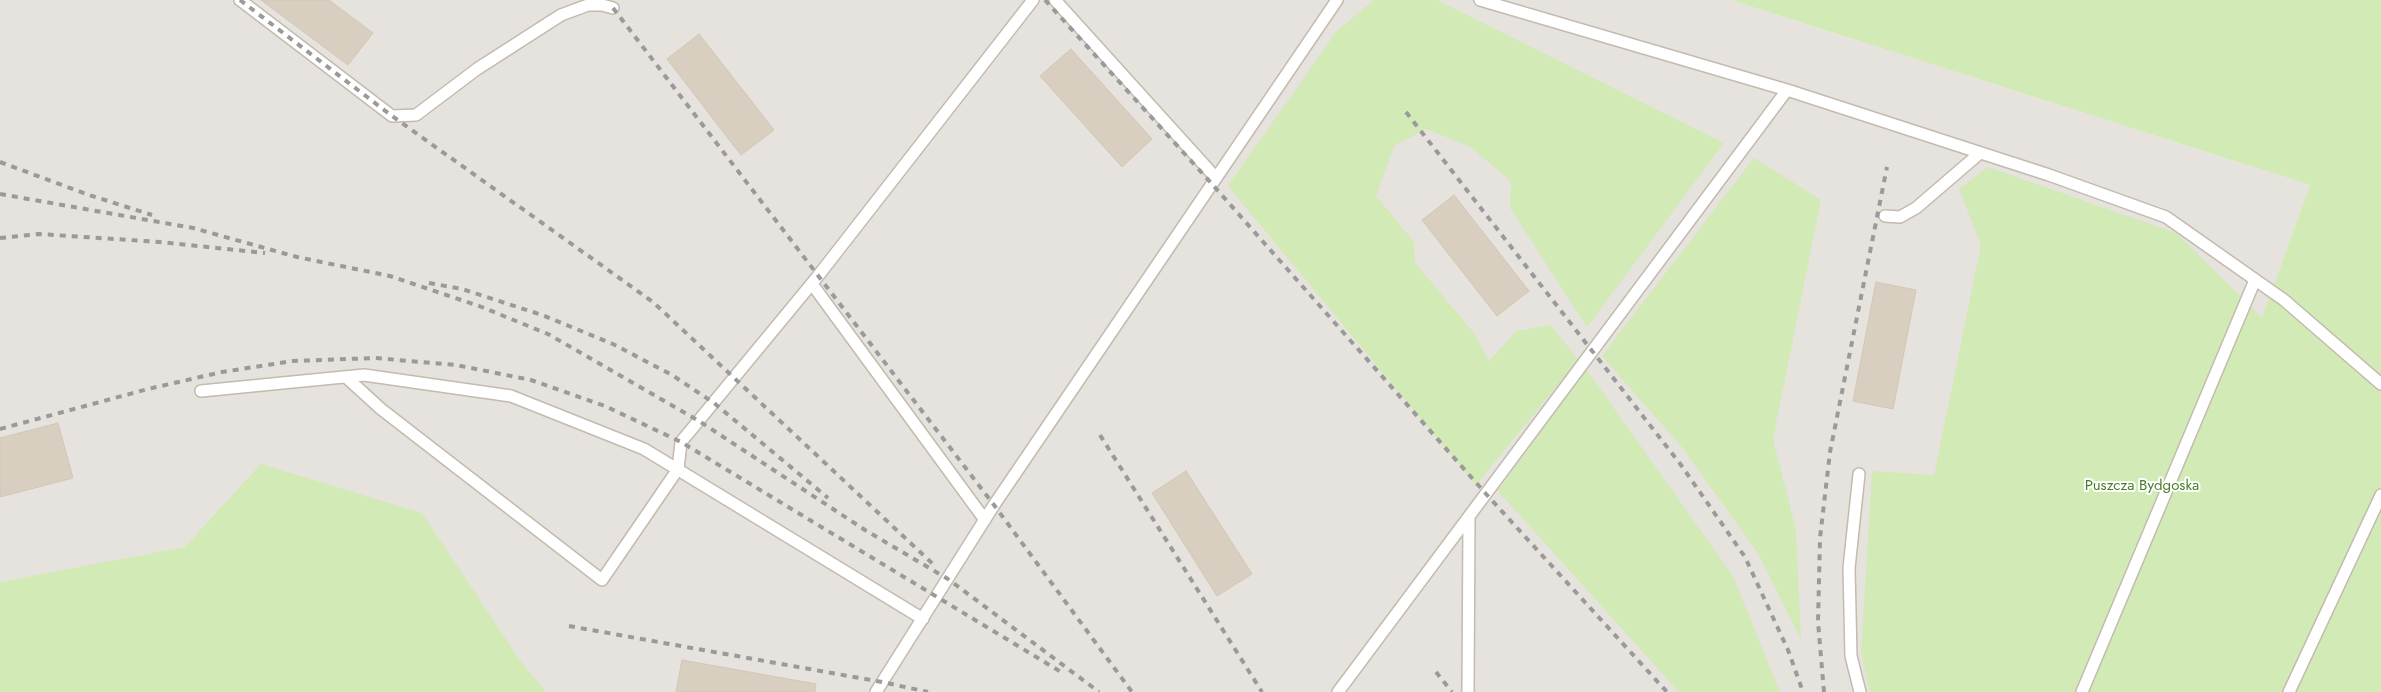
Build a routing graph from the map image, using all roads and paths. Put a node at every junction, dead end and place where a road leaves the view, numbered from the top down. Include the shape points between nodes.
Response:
1 (240, 0) edge
2 (1033, 0) edge
3 (1055, 0) edge
4 (1336, 0) edge
5 (1480, 0) edge
6 (613, 8) dead end
7 (1786, 90) junction
8 (1980, 153) junction
9 (1216, 178) junction
10 (1885, 216) dead end
11 (2255, 280) junction
12 (812, 284) junction
13 (347, 378) junction
14 (2381, 384) edge
15 (201, 391) dead end
16 (678, 469) junction
17 (1859, 474) dead end
18 (2381, 495) edge
19 (1469, 519) junction
20 (985, 520) junction
21 (923, 619) junction
22 (876, 692) edge
23 (1338, 692) edge
24 (1468, 692) edge
25 (1860, 692) edge
26 (2082, 692) edge
27 (2289, 692) edge

1 - 6 lane via 392,116 416,115 561,15 588,5
2 - 12 lane
3 - 9 lane
4 - 9 lane
5 - 7 lane
7 - 8 lane
7 - 19 lane
8 - 10 lane via 1916,208 1900,217
8 - 11 lane via 2166,217
9 - 20 lane
11 - 14 lane via 2284,300
11 - 26 lane
12 - 16 lane via 681,442
12 - 20 lane
13 - 15 lane
13 - 16 lane via 364,375 510,396 644,450
13 - 16 lane via 381,409 602,580
16 - 21 lane
17 - 25 lane via 1849,568 1851,656
18 - 27 lane
19 - 23 lane
19 - 24 lane
20 - 21 lane
21 - 22 lane

